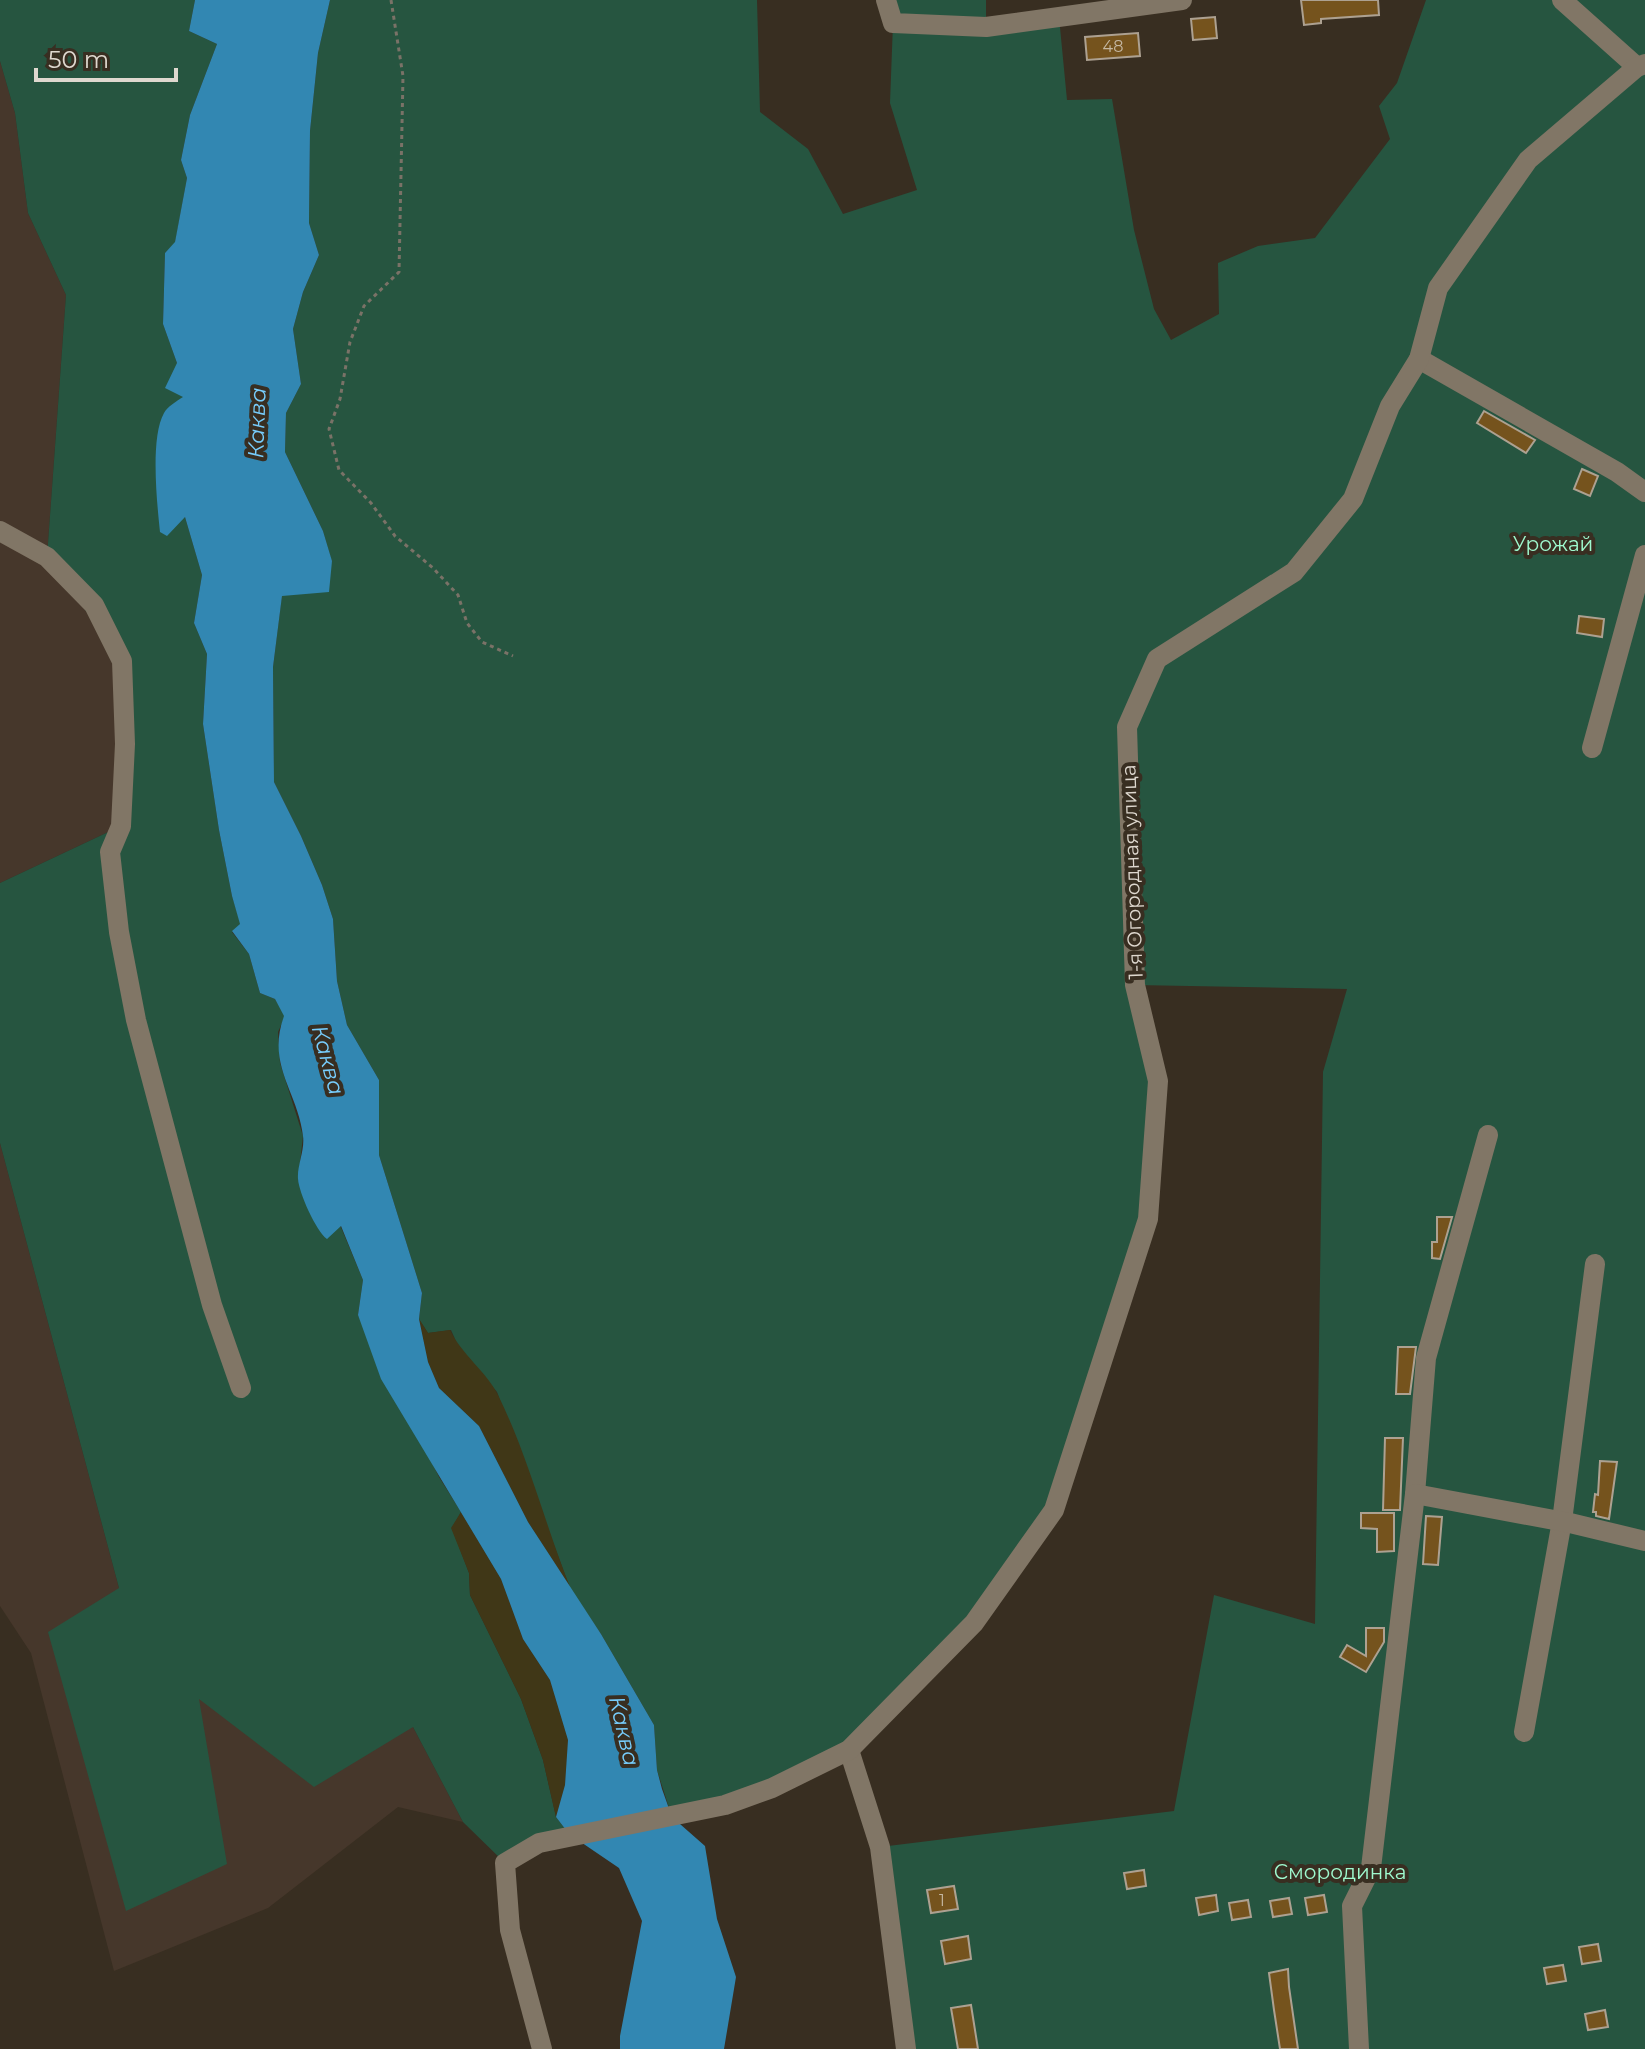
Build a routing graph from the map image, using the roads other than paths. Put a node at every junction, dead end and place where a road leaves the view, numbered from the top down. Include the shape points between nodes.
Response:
1 (886, 0) edge
2 (1182, 0) edge
3 (1562, 0) edge
4 (1641, 66) edge
5 (1419, 359) junction
6 (1645, 492) edge
7 (0, 531) edge
8 (1645, 555) edge
9 (1592, 748) dead end
10 (1488, 1135) dead end
11 (1595, 1264) dead end
12 (241, 1388) dead end
13 (1415, 1494) junction
14 (1562, 1521) junction
15 (1645, 1541) edge
16 (1524, 1732) dead end
17 (849, 1750) junction
18 (542, 2049) edge
19 (906, 2049) edge
20 (1359, 2049) edge

1 - 2 street via 893,23 986,27
3 - 4 street
4 - 5 street, 1-я Огородная улица via 1528,160 1438,288
5 - 6 street
5 - 17 street, 1-я Огородная улица via 1390,406 1353,499 1294,572 1157,659 1127,727 1135,985 1158,1081 1148,1219 1054,1510 974,1623
7 - 12 street via 47,557 94,605 122,661 121,826 110,852 119,932 136,1020 197,1249
8 - 9 street
10 - 13 street via 1426,1358
11 - 14 street
13 - 14 street
13 - 20 street via 1371,1868 1352,1906
14 - 15 street
14 - 16 street
17 - 18 street, 1-я Огородная улица via 725,1805 539,1843 505,1863 510,1930
17 - 19 street via 880,1847

